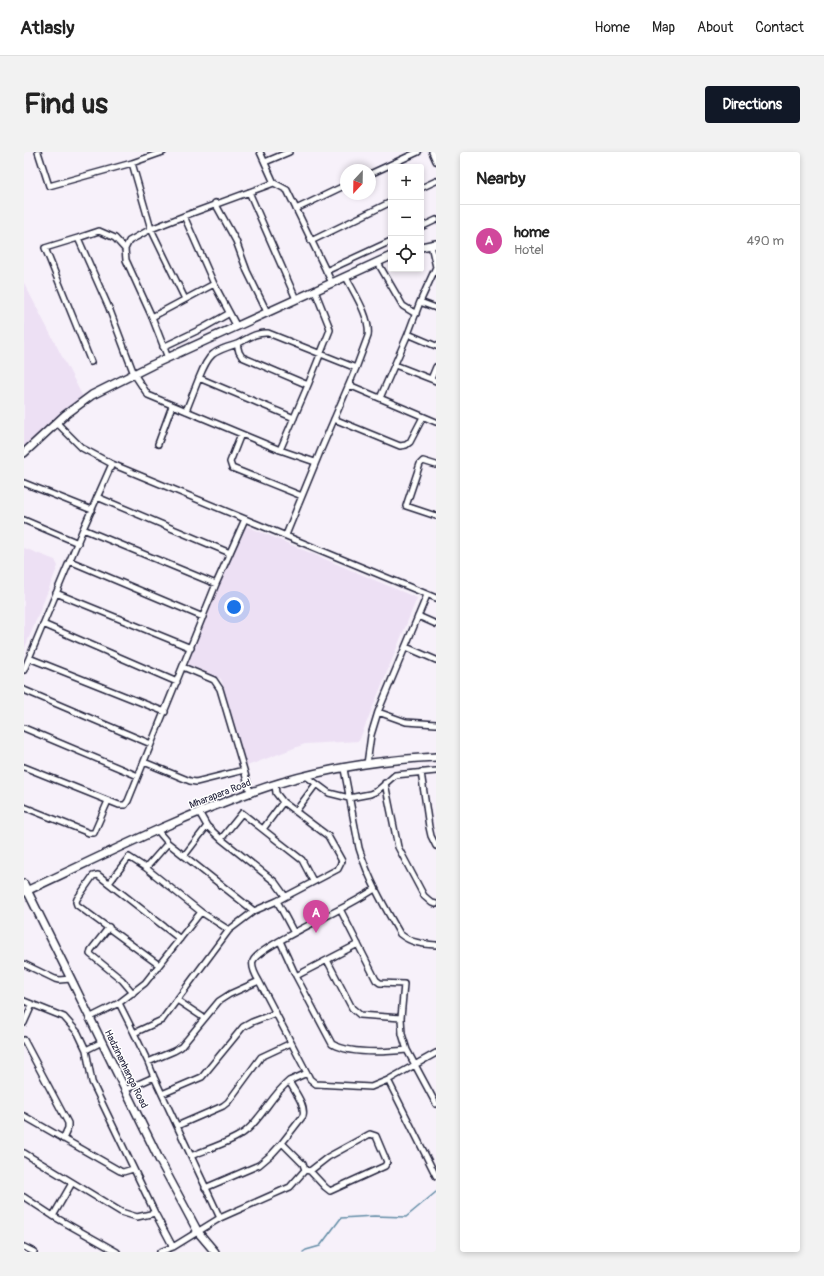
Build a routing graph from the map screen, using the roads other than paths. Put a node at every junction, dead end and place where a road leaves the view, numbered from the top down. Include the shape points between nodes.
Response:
1 (38, 152) edge
2 (163, 152) edge
3 (260, 152) edge
4 (289, 152) edge
5 (418, 152) edge
6 (432, 152) edge
7 (436, 161) edge
8 (265, 162) junction
9 (132, 163) junction
10 (376, 171) edge
11 (436, 181) edge
12 (274, 183) junction
13 (424, 187) edge
14 (340, 188) edge
15 (249, 192) junction
16 (215, 203) junction
17 (388, 203) edge
18 (296, 209) junction
19 (184, 216) junction
20 (436, 220) edge
21 (424, 226) edge
22 (151, 229) junction
23 (78, 238) junction
24 (311, 241) junction
25 (388, 242) edge
26 (433, 244) edge
27 (126, 249) junction
28 (388, 258) edge
29 (378, 263) junction
30 (326, 271) junction
31 (346, 277) junction
32 (332, 283) junction
33 (214, 284) junction
34 (315, 291) junction
35 (185, 299) junction
36 (296, 299) junction
37 (420, 302) junction
38 (436, 308) edge
39 (267, 312) junction
40 (228, 314) junction
41 (416, 314) junction
42 (152, 317) junction
43 (236, 327) junction
44 (408, 334) junction
45 (236, 344) junction
46 (436, 346) edge
47 (163, 348) junction
48 (321, 353) junction
49 (168, 358) junction
50 (91, 362) dead end
51 (395, 365) junction
52 (436, 367) edge
53 (356, 368) junction
54 (134, 374) junction
55 (199, 378) junction
56 (434, 380) edge
57 (308, 385) junction
58 (349, 386) junction
59 (380, 398) junction
60 (172, 406) junction
61 (186, 411) junction
62 (423, 417) junction
63 (294, 418) junction
64 (334, 419) junction
65 (436, 422) edge
66 (57, 423) junction
67 (241, 434) junction
68 (158, 444) dead end
69 (280, 450) junction
70 (24, 453) edge
71 (315, 462) junction
72 (112, 464) junction
73 (436, 465) edge
74 (24, 483) edge
75 (302, 496) junction
76 (97, 497) junction
77 (92, 510) junction
78 (436, 516) edge
79 (245, 518) junction
80 (24, 520) edge
81 (83, 529) junction
82 (286, 535) junction
83 (78, 542) junction
84 (230, 553) junction
85 (70, 561) junction
86 (216, 584) junction
87 (56, 593) junction
88 (427, 595) junction
89 (436, 598) edge
90 (418, 616) junction
91 (203, 617) junction
92 (43, 624) junction
93 (436, 624) edge
94 (406, 647) junction
95 (190, 648) junction
96 (29, 658) junction
97 (436, 660) edge
98 (183, 667) junction
99 (24, 670) edge
100 (177, 682) junction
101 (24, 690) edge
102 (165, 712) junction
103 (378, 712) junction
104 (436, 724) edge
105 (24, 728) edge
106 (151, 744) junction
107 (436, 757) edge
108 (144, 762) junction
109 (367, 764) junction
110 (24, 768) edge
111 (344, 769) junction
112 (244, 770) junction
113 (436, 771) edge
114 (420, 772) junction
115 (138, 776) junction
116 (306, 776) junction
117 (385, 783) junction
118 (316, 784) junction
119 (275, 785) junction
120 (250, 792) junction
121 (349, 798) junction
122 (108, 801) junction
123 (283, 802) junction
124 (24, 807) edge
125 (296, 811) junction
126 (199, 812) junction
127 (207, 826) junction
128 (263, 829) junction
129 (157, 830) junction
130 (221, 839) junction
131 (168, 843) junction
132 (436, 846) edge
133 (184, 856) junction
134 (146, 868) junction
135 (313, 881) junction
136 (109, 883) junction
137 (25, 889) edge
138 (375, 889) junction
139 (285, 896) junction
140 (277, 901) junction
141 (436, 904) edge
142 (340, 909) junction
143 (254, 911) junction
144 (200, 912) junction
145 (109, 927) junction
146 (229, 930) junction
147 (294, 933) junction
148 (180, 939) junction
149 (280, 941) junction
150 (358, 944) junction
151 (436, 945) edge
152 (327, 960) junction
153 (24, 964) edge
154 (159, 965) junction
155 (296, 976) junction
156 (71, 979) junction
157 (259, 982) junction
158 (133, 993) junction
159 (177, 1000) junction
160 (24, 1001) edge
161 (119, 1003) junction
162 (32, 1005) junction
163 (276, 1013) junction
164 (90, 1018) junction
165 (204, 1018) junction
166 (401, 1018) junction
167 (24, 1023) edge
168 (134, 1033) junction
169 (24, 1040) edge
170 (102, 1042) junction
171 (291, 1043) junction
172 (86, 1050) junction
173 (407, 1050) junction
174 (436, 1053) edge
175 (148, 1062) junction
176 (416, 1064) junction
177 (307, 1073) junction
178 (154, 1077) junction
179 (388, 1080) junction
180 (289, 1081) junction
181 (125, 1090) junction
182 (162, 1094) junction
183 (436, 1104) edge
184 (24, 1116) edge
185 (177, 1126) junction
186 (63, 1139) junction
187 (282, 1143) junction
188 (24, 1153) edge
189 (191, 1156) junction
190 (133, 1169) junction
191 (308, 1170) junction
192 (436, 1176) edge
193 (72, 1183) junction
194 (205, 1188) junction
195 (24, 1197) edge
196 (155, 1213) junction
197 (53, 1216) junction
198 (220, 1218) junction
199 (198, 1232) junction
200 (24, 1247) edge
201 (173, 1247) junction
202 (34, 1252) edge
203 (117, 1252) edge
204 (160, 1252) edge
205 (214, 1252) edge

1 - 9 street via 49,186
2 - 9 street
3 - 8 street
4 - 8 street
5 - 10 street
6 - 7 street
8 - 12 street
9 - 22 street
11 - 13 street
12 - 15 street
12 - 18 street via 287,190
14 - 18 street
15 - 16 street
15 - 36 street
16 - 19 street
16 - 39 street via 236,241
17 - 24 street
18 - 24 street
19 - 22 street
19 - 33 street
20 - 21 street
22 - 27 street via 129,241
22 - 35 street
23 - 27 street via 99,231 115,238
23 - 50 street via 45,248
23 - 54 street
24 - 30 street
25 - 30 street
26 - 37 street via 436,267
27 - 42 street via 126,260
28 - 29 street
29 - 31 street
29 - 41 street via 403,306
30 - 32 street
31 - 32 street
31 - 53 street via 369,330
32 - 34 street
33 - 35 street
33 - 40 street
34 - 36 street
34 - 48 street via 330,328
35 - 42 street
36 - 39 street
37 - 38 street
37 - 41 street
39 - 43 street
40 - 43 street
40 - 47 street
41 - 44 street
42 - 47 street
43 - 49 street
44 - 46 street
44 - 51 street
45 - 48 street via 262,332
45 - 55 street via 217,350 211,355 204,364
45 - 57 street via 242,357
47 - 49 street
48 - 53 street
48 - 57 street
49 - 54 street
51 - 56 street
51 - 59 street
52 - 56 street
53 - 58 street
54 - 60 street via 148,395
54 - 66 street via 92,396
55 - 61 street
55 - 63 street
57 - 63 street
58 - 59 street
58 - 64 street
59 - 62 street
60 - 61 street
60 - 68 street
61 - 67 street
62 - 64 street via 406,446 400,446
62 - 65 street
63 - 69 street
64 - 71 street
66 - 70 street
66 - 72 street via 82,448
67 - 69 street
67 - 75 street via 230,462 232,468
69 - 71 street
71 - 75 street
72 - 76 street
72 - 79 street
73 - 78 street via 423,461 420,464 406,506
74 - 77 street
75 - 82 street
76 - 77 street
76 - 84 street
77 - 81 street
79 - 82 street
79 - 84 street
80 - 83 street
81 - 83 street
81 - 86 street
82 - 88 street
83 - 85 street
84 - 86 street
85 - 87 street
85 - 91 street
86 - 91 street
87 - 92 street
87 - 95 street
88 - 89 street
88 - 90 street
90 - 93 street
90 - 94 street
91 - 95 street
92 - 96 street
92 - 100 street
94 - 97 street
94 - 103 street
95 - 98 street
96 - 99 street
96 - 102 street
98 - 100 street
98 - 112 street via 214,680 220,689
100 - 102 street
101 - 106 street
102 - 106 street
103 - 104 street via 406,722
103 - 109 street via 371,735
105 - 115 street
106 - 108 street
107 - 109 street, Mharapara Road
108 - 112 street via 196,782
108 - 115 street
109 - 111 street, Mharapara Road
110 - 122 street
111 - 116 street, Mharapara Road
111 - 121 street
112 - 120 street
113 - 114 street
114 - 117 street via 395,775
114 - 132 street via 429,827
115 - 122 street via 125,805
116 - 118 street
116 - 119 street, Mharapara Road
117 - 121 street via 370,794
117 - 141 street via 398,847 424,896
118 - 121 street via 329,793
118 - 125 street
119 - 120 street, Mharapara Road
119 - 123 street via 276,793
120 - 126 street, Mharapara Road
121 - 138 street via 362,859
122 - 124 street via 94,833
123 - 125 street
123 - 128 street
125 - 135 street via 328,836 342,861 338,869
126 - 127 street
126 - 129 street, Mharapara Road
127 - 130 street
127 - 133 street
128 - 130 street via 242,813
128 - 135 street via 302,860
129 - 131 street
129 - 137 street, Mharapara Road
130 - 139 street via 275,882
131 - 133 street
131 - 134 street
133 - 143 street
134 - 136 street via 129,856
134 - 144 street
135 - 139 street
136 - 145 street via 95,875 76,902
136 - 148 street
137 - 156 street, Hadzinanhanga Road
138 - 142 street
138 - 151 street via 400,934 421,944
139 - 140 street
140 - 143 street
140 - 147 street
142 - 147 street
142 - 150 street
143 - 146 street
144 - 146 street
144 - 148 street
145 - 154 street
145 - 158 street via 90,954 122,980
146 - 159 street
147 - 149 street
148 - 154 street
149 - 155 street
149 - 157 street via 255,957 253,967
150 - 152 street
150 - 166 street via 376,980 380,983 404,984
152 - 155 street
152 - 166 street via 352,1008 360,1015
153 - 156 street via 55,979
154 - 158 street
155 - 173 street via 332,1044 340,1048 377,1052
156 - 164 street, Hadzinanhanga Road
157 - 163 street
157 - 165 street via 219,1001
158 - 161 street
159 - 165 street
159 - 168 street via 162,1020
160 - 162 street
161 - 164 street
161 - 168 street
162 - 167 street
162 - 172 street via 64,1017 78,1033
163 - 171 street
163 - 182 street via 243,1027 202,1077
164 - 170 street, Hadzinanhanga Road
165 - 175 street via 181,1047
166 - 173 street
168 - 175 street
169 - 186 street via 68,1123
170 - 172 street
170 - 181 street, Hadzinanhanga Road
171 - 177 street
171 - 185 street via 261,1057 223,1106
172 - 190 street via 92,1082
173 - 176 street
174 - 176 street
175 - 178 street
176 - 179 street
176 - 183 street
177 - 179 street via 316,1084 323,1085 371,1087
177 - 180 street
178 - 181 street
178 - 182 street
179 - 192 street
180 - 187 street via 304,1114
180 - 189 street via 246,1131
181 - 199 street, Hadzinanhanga Road
182 - 185 street
184 - 186 street
185 - 189 street
186 - 190 street via 120,1171
187 - 191 street
187 - 194 street via 259,1165
188 - 193 street
189 - 194 street
190 - 196 street
191 - 191 street via 370,1134 376,1136 387,1162 385,1166 330,1191
191 - 198 street via 290,1187
193 - 196 street via 121,1212 137,1217
193 - 197 street
194 - 198 street
195 - 197 street
196 - 201 street
197 - 203 street
198 - 199 street
199 - 201 street
199 - 205 street, Hadzinanhanga Road
200 - 202 street
201 - 204 street

